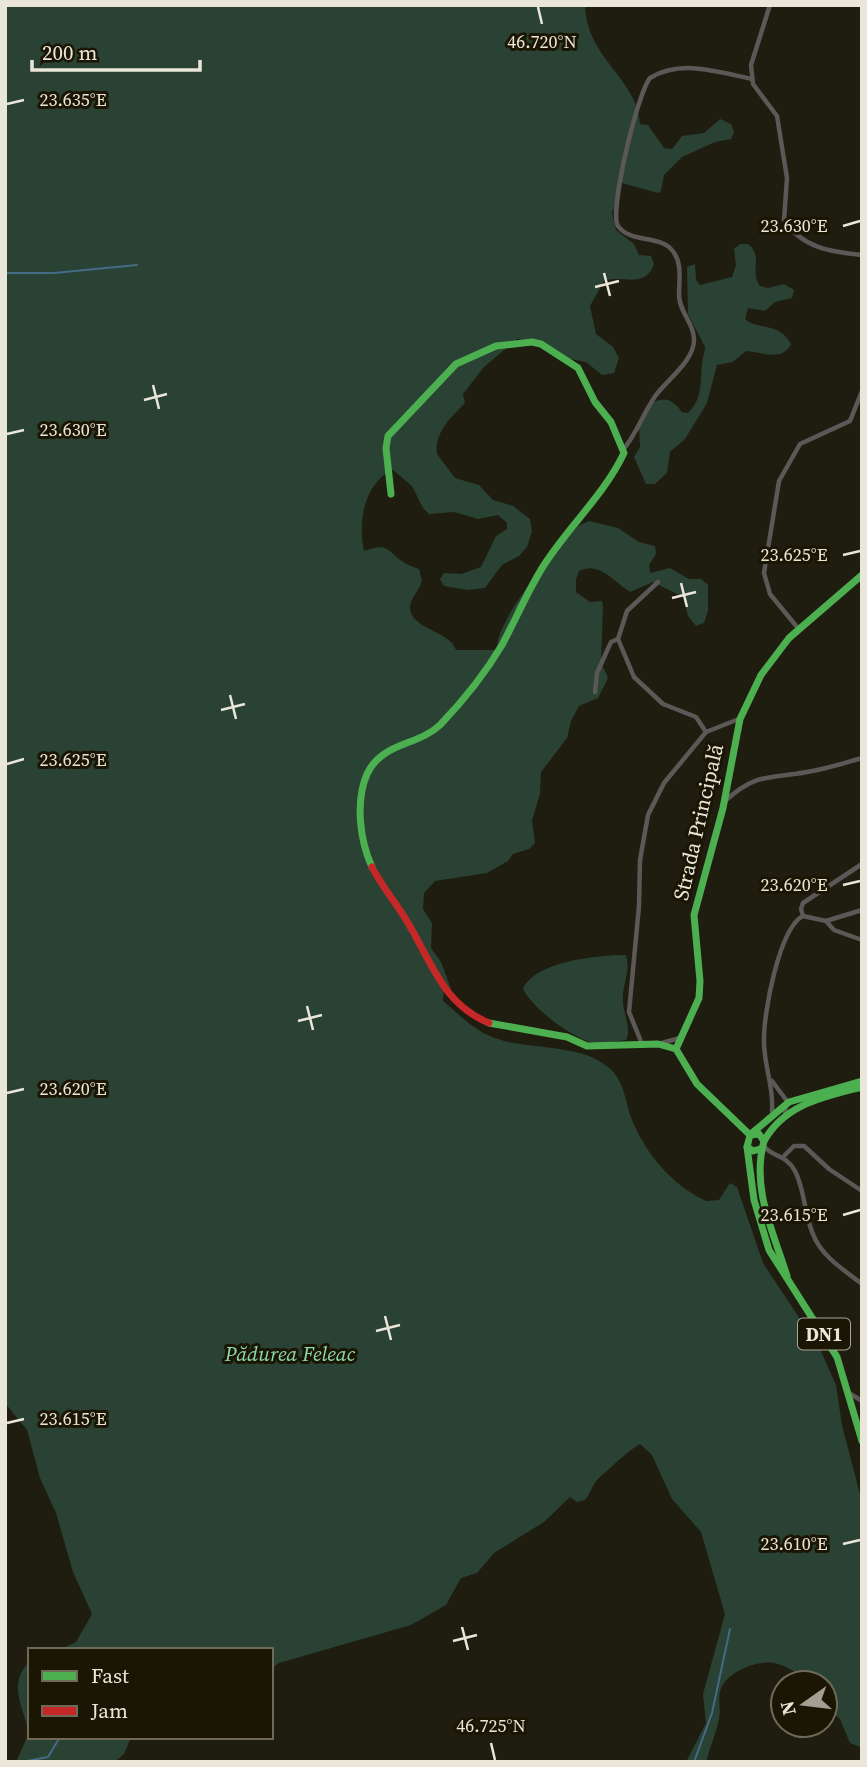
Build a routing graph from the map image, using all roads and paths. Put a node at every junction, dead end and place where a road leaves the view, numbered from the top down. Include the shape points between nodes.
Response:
1 (770, 5) edge
2 (752, 79) junction
3 (862, 257) edge
4 (862, 391) edge
5 (623, 450) junction
6 (391, 494) dead end
7 (862, 575) edge
8 (658, 582) dead end
9 (797, 626) junction
10 (618, 639) junction
11 (595, 692) dead end
12 (740, 719) junction
13 (706, 733) junction
14 (862, 758) edge
15 (725, 801) junction
16 (862, 864) edge
17 (862, 911) edge
18 (803, 916) junction
19 (826, 921) junction
20 (862, 940) edge
21 (680, 1038) junction
22 (642, 1044) junction
23 (658, 1044) junction
24 (676, 1049) junction
25 (772, 1080) junction
26 (862, 1081) edge
27 (862, 1087) edge
28 (787, 1101) junction
29 (772, 1111) junction
30 (785, 1112) junction
31 (751, 1134) junction
32 (762, 1145) junction
33 (747, 1147) junction
34 (784, 1156) junction
35 (862, 1191) edge
36 (788, 1280) junction
37 (862, 1284) edge
38 (849, 1394) junction
39 (862, 1401) edge
40 (862, 1441) edge

1 - 2 street via 751,65
2 - 3 street via 777,117 787,178 784,220 802,241
2 - 5 street via 678,68 650,78 638,100 625,147 617,224 625,233 673,250 680,272 680,308 695,338 693,350 654,396 641,428
4 - 9 street via 847,424 800,444 779,481 764,573 770,594
5 - 6 street via 578,368 541,344 496,346 456,364 388,436
5 - 22 street via 613,476 544,565 500,648 460,700 438,727 386,751 374,764 362,799 361,830 377,877 408,923 442,988 456,1003 498,1026 567,1037 587,1046
7 - 9 street, Strada Principală
8 - 10 street via 627,611
9 - 12 street, Strada Principală via 754,687
10 - 11 street via 611,642 597,673
10 - 13 street via 634,677 663,704 696,717
12 - 13 street
12 - 15 street, Strada Principală
13 - 22 street via 664,783 646,826 629,1012
14 - 15 street via 807,773 755,780
15 - 21 street, Strada Principală via 694,917 700,989
16 - 18 street via 803,903
17 - 19 street
18 - 19 street
18 - 25 street via 790,928 780,951 765,1023
19 - 20 street via 834,930
21 - 23 street
21 - 24 street, Strada Principală
22 - 23 street
23 - 24 street
24 - 31 street via 692,1076
25 - 28 street
25 - 29 street
26 - 28 street, DN1
27 - 30 street
28 - 29 street, DN1
28 - 30 street
29 - 31 street, DN1
30 - 32 street
31 - 32 street via 759,1134
31 - 33 street, DN1
32 - 33 street via 753,1151
32 - 34 street
32 - 36 street, DN1 via 758,1169 761,1198
33 - 36 street, DN1 via 757,1213 774,1260
34 - 35 street via 794,1146 804,1146
34 - 37 street via 796,1172 813,1236 827,1256
36 - 38 street, DN1 via 831,1344
38 - 39 street
38 - 40 street, DN1

